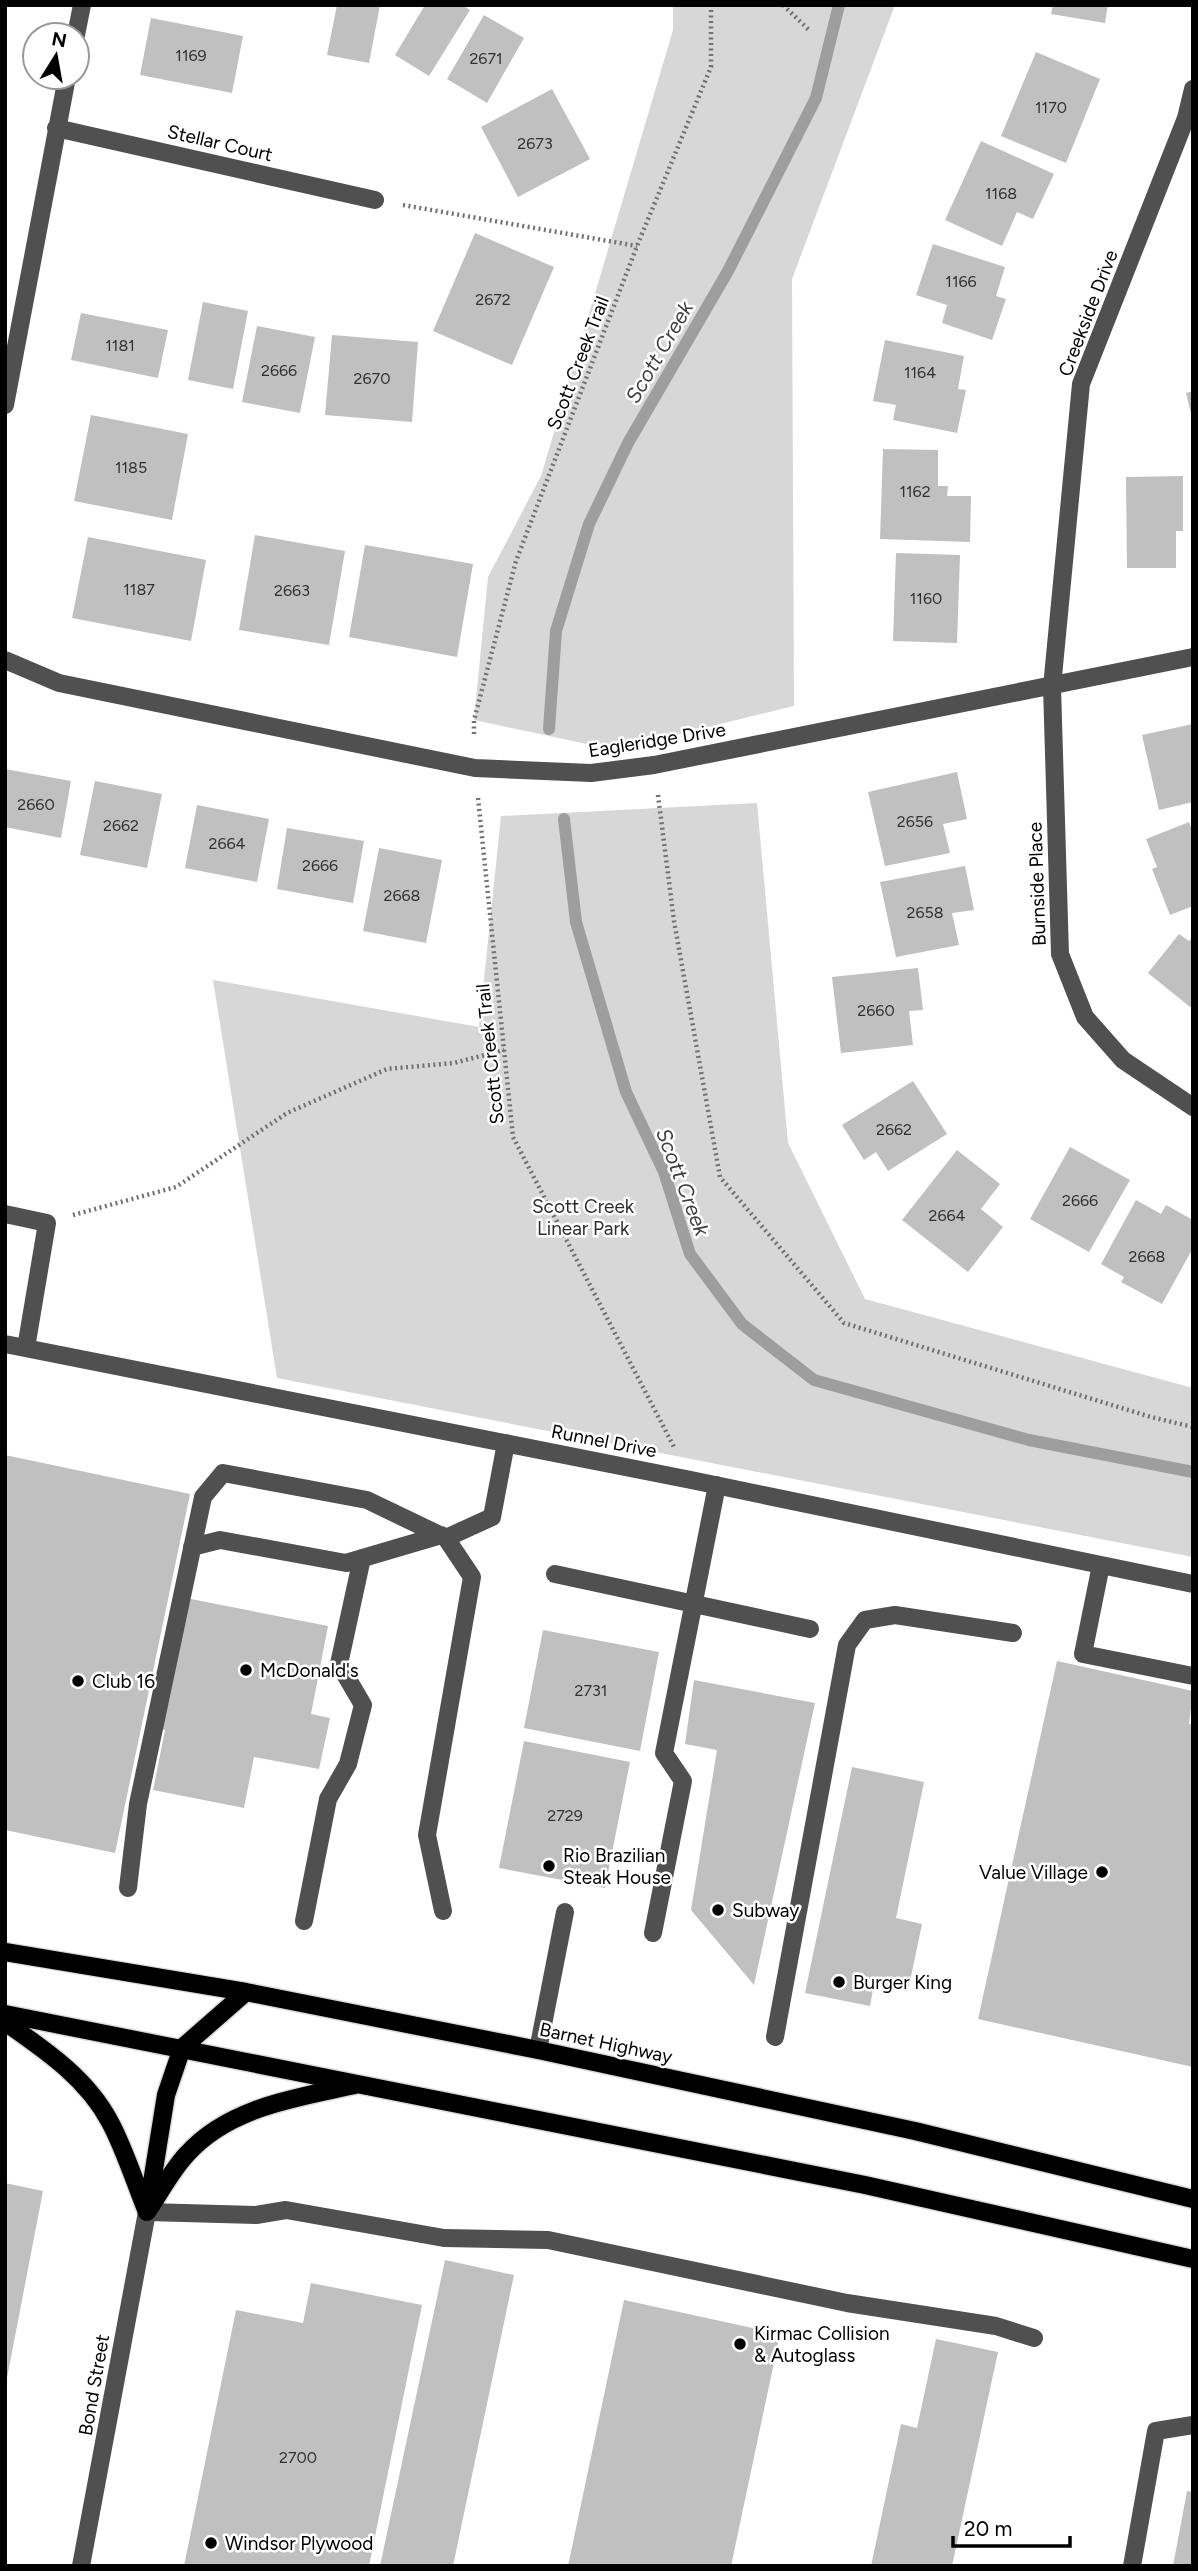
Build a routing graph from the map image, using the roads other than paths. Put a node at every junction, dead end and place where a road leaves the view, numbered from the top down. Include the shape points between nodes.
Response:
1 (1193, 89) edge
2 (64, 91) edge
3 (56, 128) junction
4 (375, 200) road end
5 (5, 405) edge
6 (1193, 657) edge
7 (5, 660) edge
8 (1052, 687) junction
9 (1193, 1107) edge
10 (5, 1214) edge
11 (5, 1343) edge
12 (26, 1348) junction
13 (506, 1443) junction
14 (717, 1485) junction
15 (444, 1537) junction
16 (192, 1547) junction
17 (362, 1558) junction
18 (1101, 1565) junction
19 (555, 1574) dead end
20 (1193, 1584) edge
21 (694, 1603) junction
22 (810, 1629) dead end
23 (1013, 1633) dead end
24 (1193, 1676) edge
25 (128, 1888) dead end
26 (443, 1911) dead end
27 (565, 1912) dead end
28 (304, 1921) dead end
29 (653, 1933) dead end
30 (5, 1952) edge
31 (246, 1992) junction
32 (5, 2014) edge
33 (5, 2022) edge
34 (775, 2037) dead end
35 (182, 2048) junction
36 (538, 2050) junction
37 (362, 2084) junction
38 (1193, 2199) edge
39 (147, 2212) junction
40 (1193, 2259) edge
41 (1034, 2338) dead end
42 (1193, 2425) edge
43 (80, 2566) edge
44 (1132, 2566) edge

1 - 8 street, Creekside Drive via 1186,118 1081,384
2 - 3 street
3 - 4 street, Stellar Court
3 - 5 street
6 - 8 street, Eagleridge Drive
7 - 8 street, Eagleridge Drive via 59,683 475,768 591,773 654,765
8 - 9 street, Burnside Place via 1060,954 1085,1017 1123,1060
10 - 12 street via 47,1223
11 - 12 street, Runnel Drive
12 - 13 street, Runnel Drive
13 - 14 street, Runnel Drive
13 - 15 street via 492,1517
14 - 18 street, Runnel Drive
14 - 21 street
15 - 16 street via 367,1500 223,1474 203,1497
15 - 17 street
15 - 26 street via 472,1577 427,1835
16 - 17 street via 220,1540 346,1563
16 - 25 street via 138,1804
17 - 28 street via 340,1664 363,1705 348,1764 328,1799
18 - 20 street, Runnel Drive
18 - 24 street via 1083,1654
19 - 21 street
21 - 22 street
21 - 29 street via 664,1753 683,1781
23 - 34 street via 895,1615 865,1620 847,1645
27 - 36 street
30 - 31 main road, Barnet Highway
31 - 35 main road
31 - 36 main road, Barnet Highway
32 - 35 main road
33 - 39 main road via 58,2058 96,2100 111,2122
35 - 37 main road
35 - 39 main road via 166,2095
36 - 38 main road, Barnet Highway via 915,2131
37 - 39 main road via 265,2107 220,2126 187,2154
37 - 40 main road via 865,2185
39 - 41 street via 256,2215 286,2210 444,2238 548,2240 847,2303 996,2326
39 - 43 street, Bond Street
42 - 44 street via 1156,2431

